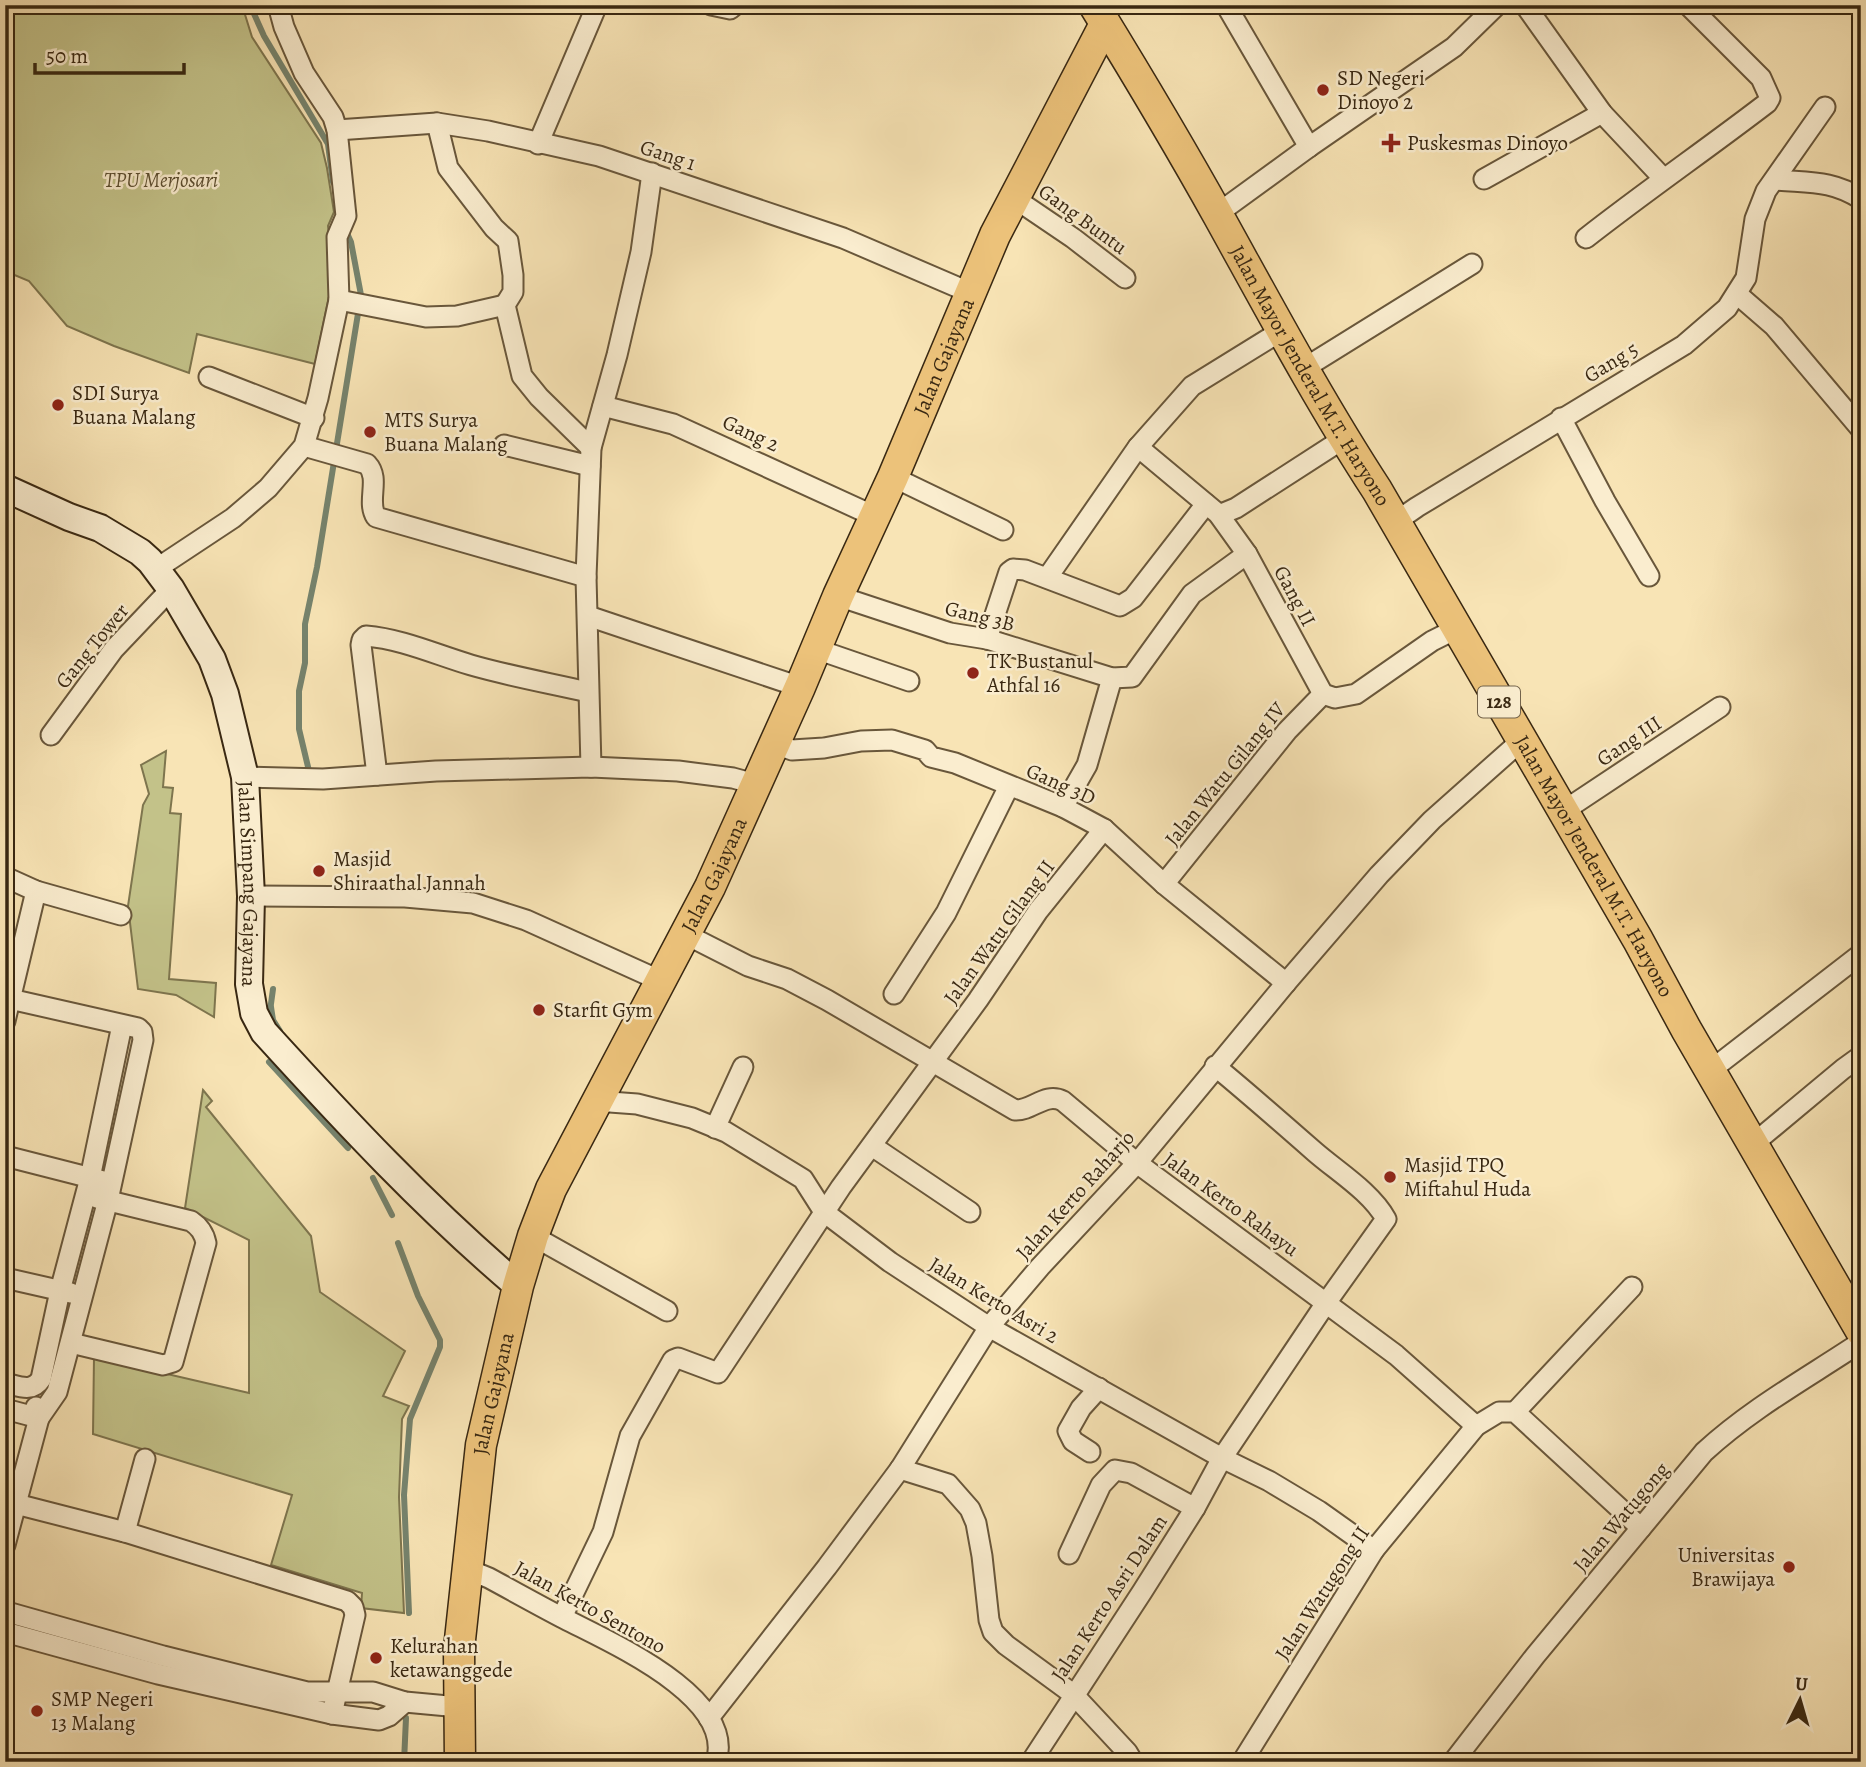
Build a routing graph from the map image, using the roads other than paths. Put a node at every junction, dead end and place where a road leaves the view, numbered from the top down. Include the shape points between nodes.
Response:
1 (278, 5) edge
2 (597, 5) edge
3 (1226, 5) edge
4 (1525, 5) edge
5 (1688, 5) edge
6 (1487, 10) edge
7 (1099, 14) edge
8 (1825, 107) dead end
9 (1602, 113) junction
10 (437, 123) junction
11 (337, 131) junction
12 (538, 144) junction
13 (1309, 146) junction
14 (652, 173) junction
15 (1663, 178) junction
16 (1484, 179) dead end
17 (1776, 180) junction
18 (1014, 198) junction
19 (1861, 199) edge
20 (1217, 214) junction
21 (1586, 238) dead end
22 (1472, 264) dead end
23 (1125, 278) dead end
24 (971, 293) junction
25 (1737, 294) junction
26 (352, 303) junction
27 (505, 305) junction
28 (1281, 331) junction
29 (1303, 369) junction
30 (209, 377) dead end
31 (603, 406) junction
32 (314, 418) junction
33 (1561, 418) junction
34 (1861, 429) edge
35 (1343, 439) junction
36 (504, 445) dead end
37 (304, 446) junction
38 (1138, 447) junction
39 (591, 457) junction
40 (893, 477) junction
41 (5, 488) edge
42 (1212, 509) junction
43 (874, 516) junction
44 (1394, 523) junction
45 (1003, 530) dead end
46 (1247, 554) junction
47 (1649, 576) dead end
48 (586, 577) junction
49 (1047, 578) junction
50 (164, 579) junction
51 (838, 596) junction
52 (588, 617) junction
53 (1456, 629) junction
54 (987, 639) junction
55 (816, 649) junction
56 (1112, 678) junction
57 (909, 681) dead end
58 (800, 687) junction
59 (588, 692) junction
60 (1323, 694) junction
61 (1720, 707) dead end
62 (51, 735) dead end
63 (1522, 740) junction
64 (773, 743) junction
65 (592, 767) junction
66 (377, 775) junction
67 (245, 777) junction
68 (755, 784) junction
69 (1009, 786) junction
70 (1063, 807) junction
71 (1562, 812) junction
72 (1104, 829) junction
73 (5, 877) edge
74 (1164, 884) junction
75 (36, 891) junction
76 (251, 896) junction
77 (121, 915) dead end
78 (685, 934) junction
79 (1861, 954) edge
80 (661, 981) junction
81 (1286, 983) junction
82 (894, 994) dead end
83 (10, 999) junction
84 (5, 1021) edge
85 (122, 1025) junction
86 (1861, 1056) edge
87 (933, 1063) junction
88 (1215, 1066) junction
89 (743, 1067) dead end
90 (1711, 1070) junction
91 (596, 1101) junction
92 (715, 1128) junction
93 (1753, 1144) junction
94 (872, 1146) junction
95 (5, 1156) edge
96 (1137, 1163) junction
97 (88, 1187) junction
98 (109, 1191) junction
99 (824, 1212) junction
100 (970, 1212) dead end
101 (533, 1236) junction
102 (5, 1278) edge
103 (518, 1286) junction
104 (1632, 1287) dead end
105 (60, 1291) junction
106 (82, 1295) junction
107 (1326, 1303) junction
108 (667, 1311) dead end
109 (55, 1314) junction
110 (77, 1318) junction
111 (989, 1327) junction
112 (1861, 1331) edge
113 (1861, 1342) edge
114 (71, 1343) junction
115 (5, 1383) edge
116 (31, 1388) junction
117 (1098, 1388) junction
118 (5, 1409) edge
119 (1515, 1412) junction
120 (40, 1418) junction
121 (1476, 1426) junction
122 (1090, 1452) dead end
123 (1222, 1458) junction
124 (145, 1459) dead end
125 (900, 1469) junction
126 (16, 1504) junction
127 (1195, 1508) junction
128 (1641, 1528) junction
129 (125, 1532) junction
130 (5, 1545) edge
131 (1374, 1550) junction
132 (1069, 1554) dead end
133 (467, 1569) junction
134 (6, 1613) edge
135 (562, 1617) junction
136 (5, 1632) edge
137 (161, 1665) junction
138 (336, 1691) junction
139 (1073, 1694) junction
140 (405, 1702) junction
141 (459, 1707) junction
142 (332, 1714) junction
143 (709, 1718) junction
144 (719, 1761) edge
145 (460, 1762) edge
146 (1031, 1762) edge
147 (1133, 1762) edge
148 (1242, 1762) edge
149 (1453, 1762) edge

1 - 11 street via 304,73
2 - 12 street
3 - 13 street
4 - 9 street
5 - 15 street via 1761,78 1770,97 1693,160
6 - 13 street via 1454,47
7 - 18 main road, Jalan Gajayana
7 - 20 main road, Jalan Mayor Jenderal M.T. Haryono / 128
8 - 17 street, Gang 5
9 - 15 street
9 - 16 street
10 - 11 street, Gang 1
10 - 12 street, Gang 1
10 - 27 street via 448,168 508,241 513,292
11 - 26 street
12 - 14 street, Gang 1
13 - 20 street
14 - 24 street, Gang 1 via 843,239
14 - 31 street via 641,252
15 - 21 street
17 - 19 street via 1830,184
17 - 25 street, Gang 5 via 1766,191 1755,219 1746,278
18 - 23 street, Gang Buntu
18 - 24 main road, Jalan Gajayana
20 - 28 main road, Jalan Mayor Jenderal M.T. Haryono / 128
22 - 29 street
24 - 40 main road, Jalan Gajayana
25 - 33 street, Gang 5 via 1684,345
25 - 34 street via 1774,326
26 - 27 street via 426,317 457,316
26 - 32 street
27 - 39 street via 522,376
28 - 29 main road, Jalan Mayor Jenderal M.T. Haryono / 128
28 - 38 street via 1192,386
29 - 35 main road, Jalan Mayor Jenderal M.T. Haryono / 128
30 - 32 street
31 - 39 street
31 - 43 street, Gang 2 via 673,424
32 - 37 street
33 - 44 street, Gang 5
33 - 47 street
35 - 42 street via 1237,508
35 - 44 main road, Jalan Mayor Jenderal M.T. Haryono / 128
36 - 39 street
37 - 48 street via 367,464 374,473 372,512 376,517
37 - 50 street, Gang Tower via 268,488
38 - 42 street, Gang II
38 - 49 street
39 - 48 street
40 - 43 main road, Jalan Gajayana
40 - 45 street
41 - 50 main road, Jalan Simpang Gajayana via 100,528 140,552
42 - 46 street, Gang II
42 - 49 street via 1120,606
43 - 51 main road, Jalan Gajayana
44 - 53 main road, Jalan Mayor Jenderal M.T. Haryono / 128
46 - 56 street via 1192,594 1132,677
46 - 60 street, Gang II
48 - 52 street
49 - 54 street via 1019,568 1009,572
50 - 62 street, Gang Tower
50 - 67 main road, Jalan Simpang Gajayana via 212,659
51 - 54 street, Gang 3B via 950,633
51 - 55 main road, Jalan Gajayana
52 - 58 street
52 - 59 street
53 - 60 street via 1356,694 1335,698
53 - 63 main road, Jalan Mayor Jenderal M.T. Haryono / 128
54 - 56 street, Gang 3B
55 - 57 street
55 - 58 main road, Jalan Gajayana
56 - 70 street via 1087,765
58 - 64 main road, Jalan Gajayana
59 - 65 street
59 - 66 street via 366,636 361,645
60 - 74 street, Jalan Watu Gilang IV
61 - 71 street, Gang III
63 - 71 main road, Jalan Mayor Jenderal M.T. Haryono / 128
63 - 81 street, Jalan Kerto Raharjo via 1432,820
64 - 68 main road, Jalan Gajayana
64 - 69 street, Gang 3D via 792,750 892,740
65 - 66 street
65 - 68 street via 678,771
66 - 67 street
67 - 76 main road, Jalan Simpang Gajayana
68 - 78 main road, Jalan Gajayana
69 - 70 street, Gang 3D
69 - 82 street via 946,913
70 - 72 street, Gang 3D
71 - 90 main road, Jalan Mayor Jenderal M.T. Haryono / 128
72 - 74 street, Gang 3D
72 - 87 street, Jalan Watu Gilang II via 1038,911
73 - 75 street
74 - 81 street, Gang 3D
75 - 77 street
75 - 83 street
76 - 80 street via 405,897 473,903 526,920
76 - 103 main road, Jalan Simpang Gajayana via 250,1000 264,1032 424,1202
78 - 80 main road, Jalan Gajayana
78 - 87 street, Jalan Kerto Rahayu via 748,966 797,984
79 - 90 street
80 - 91 main road, Jalan Gajayana
81 - 88 street, Jalan Kerto Raharjo
83 - 84 street
83 - 85 street
85 - 97 street
85 - 98 street via 138,1028 143,1040
86 - 93 street
87 - 94 street, Jalan Watu Gilang II
87 - 96 street, Jalan Kerto Rahayu via 1015,1110 1058,1098
88 - 96 street, Jalan Kerto Raharjo
88 - 107 street, Jalan Kerto Asri Dalam via 1273,1112 1386,1219
89 - 92 street
90 - 93 main road, Jalan Mayor Jenderal M.T. Haryono / 128
91 - 92 street, Jalan Kerto Asri 2 via 637,1104
91 - 101 main road, Jalan Gajayana via 551,1189
92 - 99 street, Jalan Kerto Asri 2 via 803,1179
93 - 112 main road, Jalan Mayor Jenderal M.T. Haryono / 128
94 - 99 street, Jalan Watu Gilang II
94 - 100 street
95 - 97 street
96 - 107 street, Jalan Kerto Rahayu
96 - 111 street, Jalan Kerto Raharjo
97 - 98 street
97 - 105 street
98 - 106 street
98 - 114 street via 191,1221 204,1235 204,1254 173,1362 163,1365
99 - 111 street, Jalan Kerto Asri 2
99 - 135 street, Jalan Watu Gilang II via 718,1373 673,1360 630,1436 603,1532
101 - 103 main road, Jalan Gajayana
101 - 108 street
102 - 105 street
103 - 133 main road, Jalan Gajayana via 481,1446
104 - 119 street, Jalan Watugong II
105 - 106 street
105 - 109 street
106 - 110 street
107 - 121 street, Jalan Kerto Rahayu via 1396,1355
107 - 123 street, Jalan Kerto Asri Dalam
109 - 110 street
109 - 116 street via 41,1379
110 - 114 street
111 - 117 street, Jalan Kerto Asri 2
111 - 125 street, Jalan Kerto Raharjo
113 - 128 street, Jalan Watugong via 1727,1431
114 - 120 street via 57,1392
115 - 116 street
116 - 120 street
117 - 122 street via 1068,1431 1073,1441
117 - 123 street, Jalan Kerto Asri 2
118 - 120 street
119 - 121 street, Jalan Watugong II via 1499,1412
119 - 128 street
120 - 126 street
121 - 131 street, Jalan Watugong II
123 - 127 street, Jalan Kerto Asri Dalam
123 - 131 street, Jalan Kerto Asri 2 via 1319,1511
124 - 129 street
125 - 139 street via 948,1484 970,1509 976,1522 993,1632
125 - 143 street, Jalan Kerto Raharjo
126 - 129 street
126 - 130 street
127 - 132 street via 1115,1470 1101,1485
127 - 139 street, Jalan Kerto Asri Dalam
128 - 149 street, Jalan Watugong
129 - 138 street via 346,1601 355,1615
131 - 148 street, Jalan Watugong II
133 - 135 street, Jalan Kerto Sentono
133 - 141 main road, Jalan Gajayana
134 - 137 street
135 - 143 street, Jalan Kerto Sentono via 647,1661 690,1695
136 - 137 street
137 - 138 street via 307,1692
137 - 142 street
138 - 140 street via 373,1692
138 - 142 street
139 - 146 street, Jalan Kerto Asri Dalam
139 - 147 street
140 - 141 street
140 - 142 street via 379,1720
141 - 145 main road, Jalan Gajayana
143 - 144 street, Jalan Kerto Sentono via 719,1742

